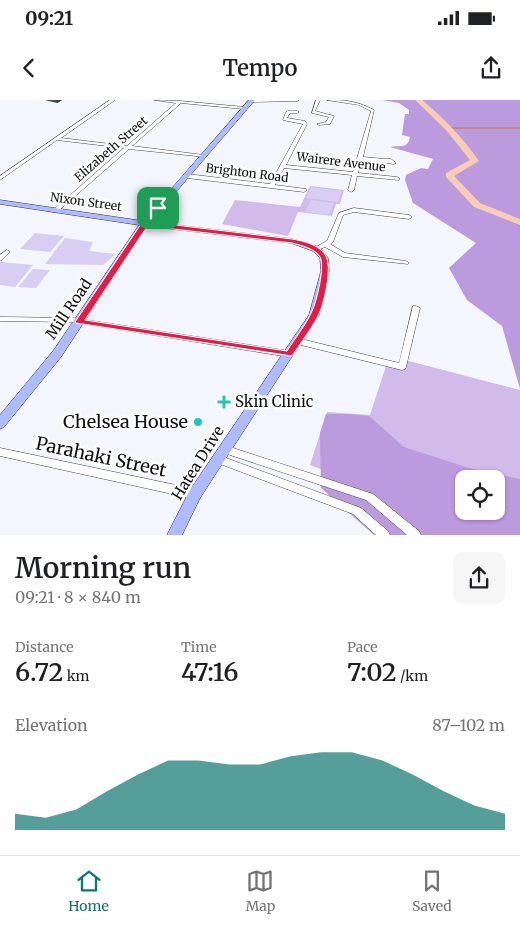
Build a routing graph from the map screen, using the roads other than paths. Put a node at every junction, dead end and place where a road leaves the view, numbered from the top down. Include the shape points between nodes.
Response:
1 (112, 100) edge
2 (156, 100) edge
3 (252, 100) edge
4 (297, 100) edge
5 (318, 100) edge
6 (330, 100) edge
7 (180, 102) junction
8 (244, 108) junction
9 (297, 112) dead end
10 (320, 124) dead end
11 (57, 139) junction
12 (128, 147) junction
13 (204, 156) junction
14 (360, 158) junction
15 (386, 161) dead end
16 (283, 166) junction
17 (355, 174) junction
18 (187, 176) junction
19 (0, 178) edge
20 (396, 179) dead end
21 (272, 186) junction
22 (304, 190) dead end
23 (350, 190) dead end
24 (0, 202) edge
25 (158, 208) junction
26 (55, 211) junction
27 (409, 216) dead end
28 (145, 224) junction
29 (165, 226) junction
30 (327, 245) junction
31 (316, 249) junction
32 (7, 252) dead end
33 (0, 259) edge
34 (406, 263) dead end
35 (416, 308) dead end
36 (0, 319) edge
37 (79, 322) junction
38 (297, 341) junction
39 (289, 354) junction
40 (0, 424) edge
41 (0, 452) edge
42 (221, 454) junction
43 (195, 494) junction
44 (174, 535) edge
45 (384, 535) edge
46 (415, 535) edge

1 - 11 street
2 - 7 street
3 - 4 street
3 - 8 main road, Mill Road
5 - 10 street via 312,112 332,116 328,123
6 - 14 street via 360,104 372,111
7 - 8 street
7 - 12 street, Elizabeth Street
8 - 13 main road, Mill Road
9 - 16 street via 288,112 284,119 305,122
11 - 12 street
11 - 19 street
12 - 13 street
12 - 26 street, Elizabeth Street
13 - 18 main road, Mill Road
14 - 15 street
14 - 17 street
16 - 17 street, Wairere Avenue
16 - 21 street
17 - 20 street, Wairere Avenue
17 - 23 street
18 - 21 street, Brighton Road
18 - 25 main road, Mill Road
21 - 22 street, Brighton Road
24 - 26 main road, Nixon Street
25 - 28 main road, Mill Road
25 - 29 main road via 156,219
26 - 28 main road, Nixon Street
27 - 30 street via 345,211
28 - 29 main road, Nixon Street
28 - 37 main road, Mill Road
29 - 31 main road, Nixon Street via 299,242
30 - 31 street
30 - 34 street via 343,255
31 - 38 main road, Hatea Drive via 324,258 325,271 316,310
32 - 33 street
35 - 38 street via 402,367
36 - 37 street
37 - 39 street
37 - 40 main road, Mill Road
38 - 39 main road, Hatea Drive
39 - 42 main road, Hatea Drive
41 - 43 street, Parahaki Street
42 - 43 main road, Hatea Drive
42 - 45 street via 357,511
42 - 46 street via 369,497
43 - 44 main road, Hatea Drive

